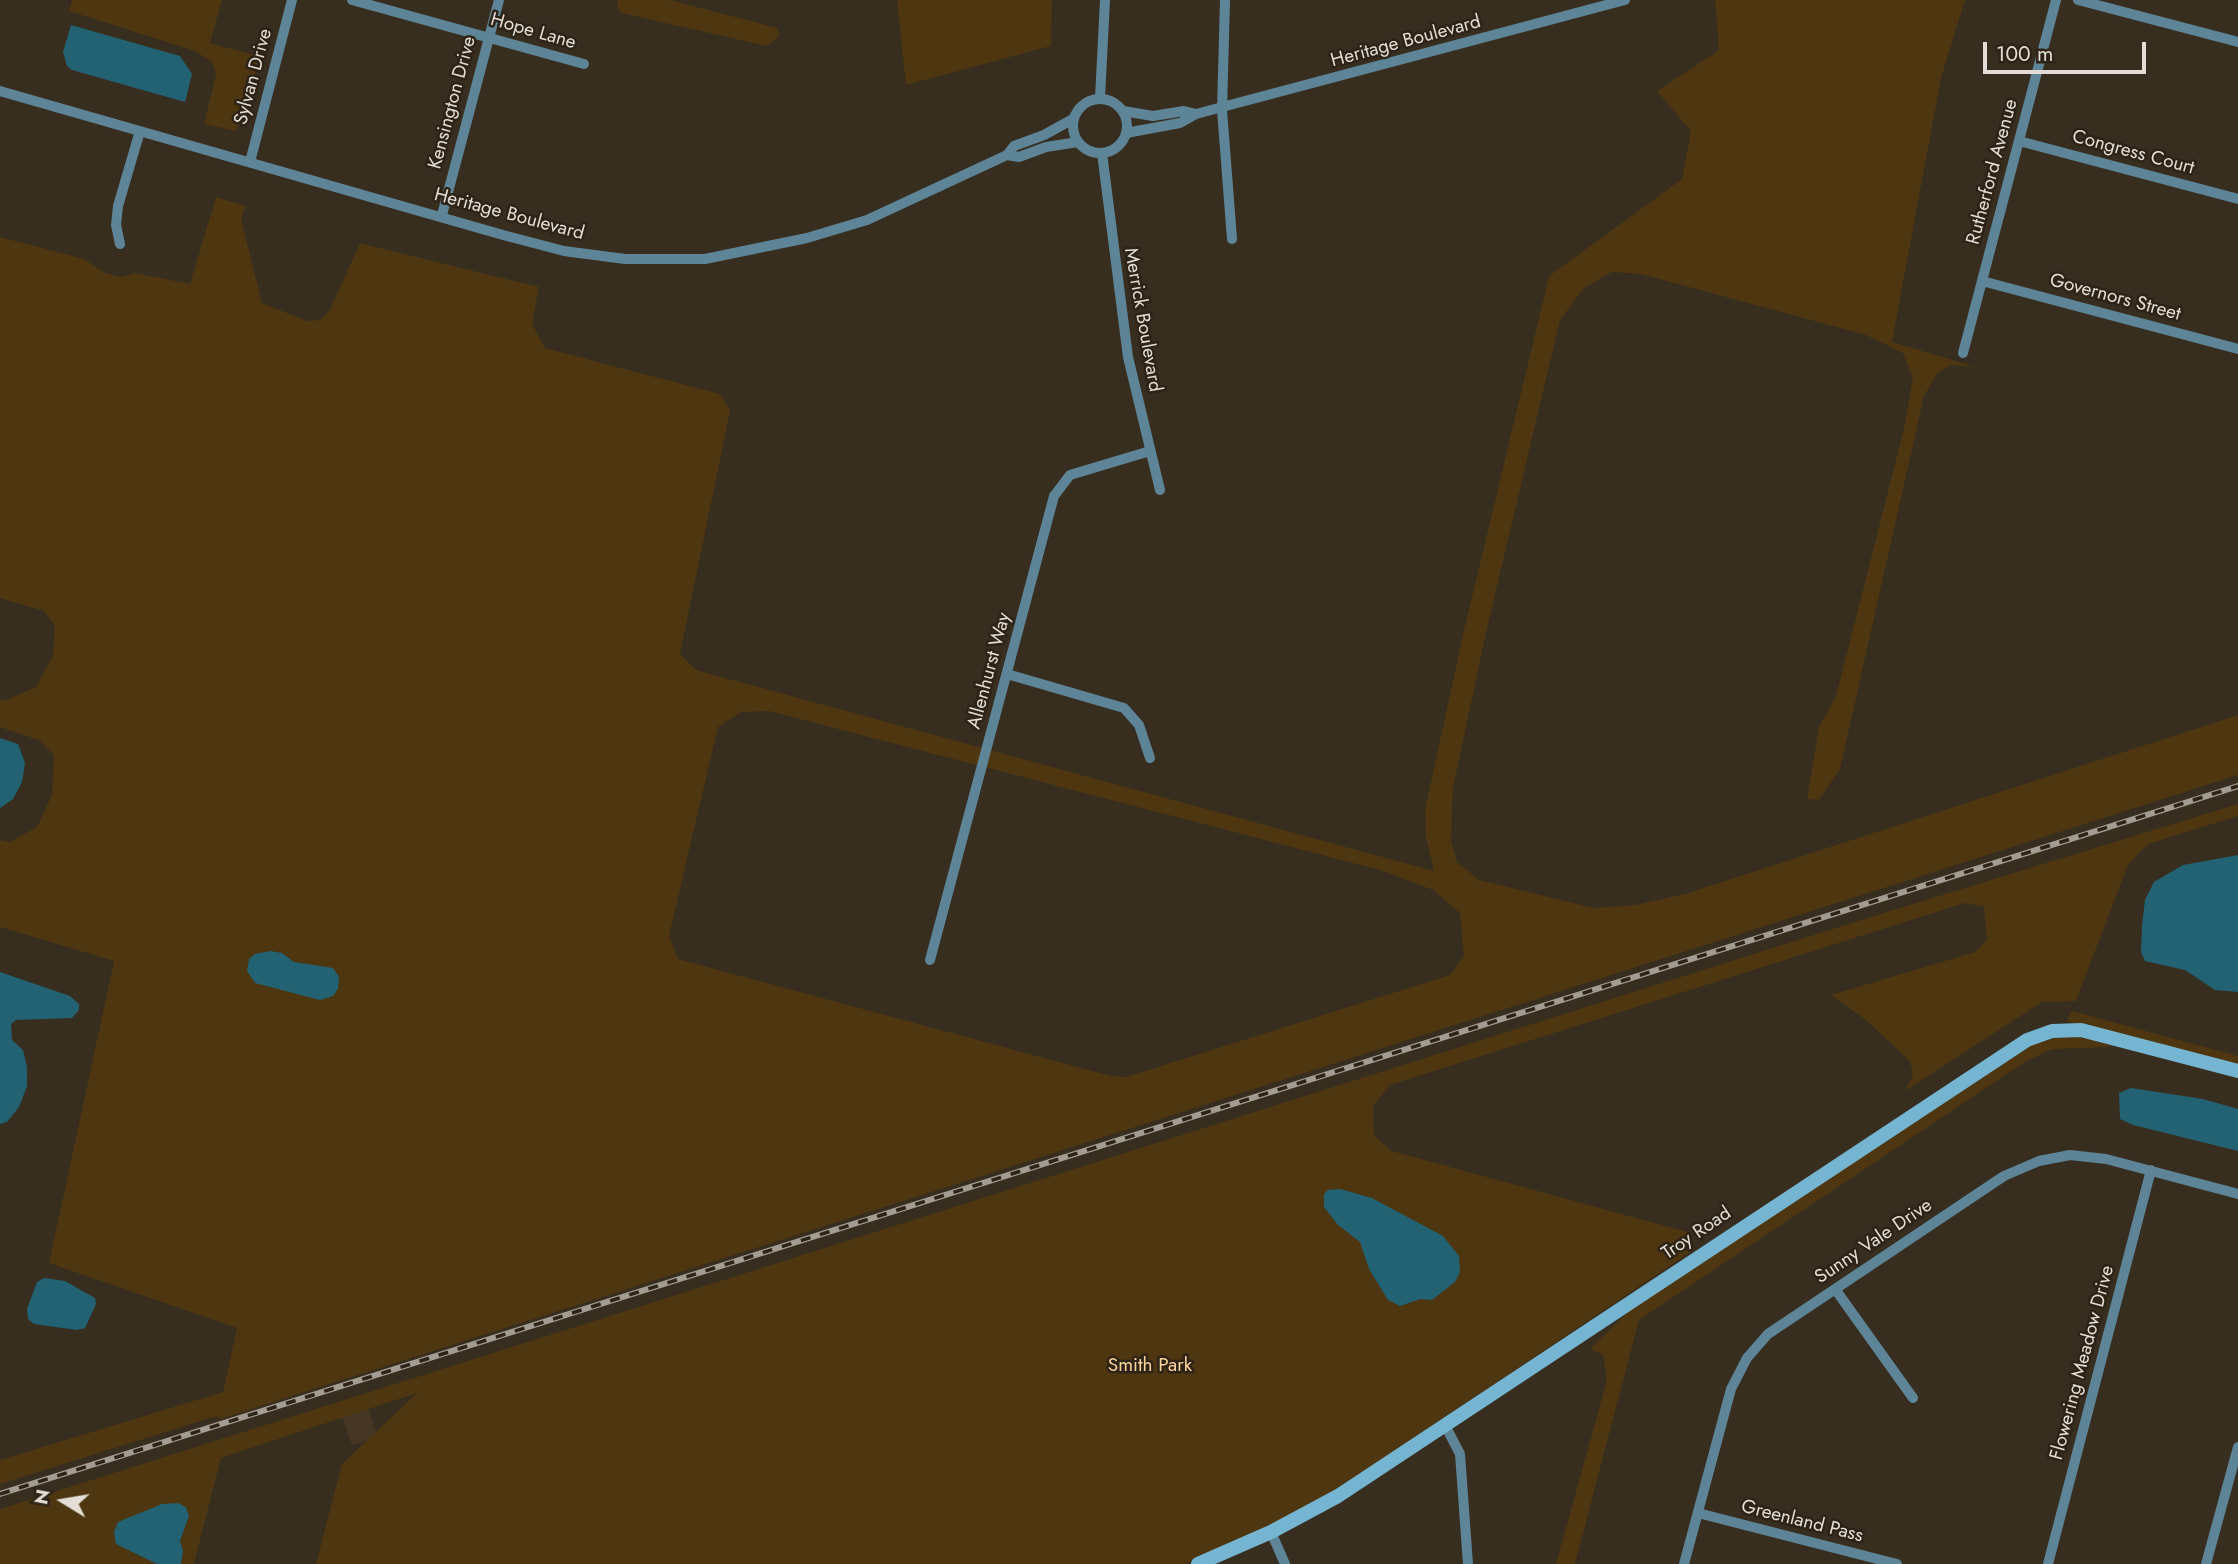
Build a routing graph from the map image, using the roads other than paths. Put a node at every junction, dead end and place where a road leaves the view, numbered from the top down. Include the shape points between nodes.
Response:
1 (292, 0) edge
2 (352, 0) edge
3 (499, 0) edge
4 (1105, 0) edge
5 (2056, 0) edge
6 (2078, 0) edge
7 (1225, 1) edge
8 (1620, 1) edge
9 (489, 38) junction
10 (2238, 42) edge
11 (584, 64) dead end
12 (0, 91) edge
13 (1100, 98) junction
14 (1222, 110) junction
15 (1123, 111) junction
16 (1196, 114) junction
17 (1073, 119) junction
18 (139, 131) junction
19 (1126, 133) junction
20 (1078, 142) junction
21 (2019, 142) junction
22 (1102, 153) junction
23 (1007, 155) junction
24 (250, 162) junction
25 (2238, 199) edge
26 (442, 215) junction
27 (1232, 239) dead end
28 (120, 244) dead end
29 (1982, 281) junction
30 (2238, 349) edge
31 (1963, 353) dead end
32 (1150, 451) junction
33 (1160, 490) dead end
34 (1007, 674) junction
35 (1150, 758) dead end
36 (930, 960) dead end
37 (2238, 1071) edge
38 (2151, 1170) junction
39 (2238, 1194) edge
40 (1835, 1289) junction
41 (1913, 1398) dead end
42 (1445, 1426) junction
43 (2238, 1447) edge
44 (2235, 1473) edge
45 (1698, 1513) junction
46 (1270, 1532) junction
47 (1198, 1564) edge
48 (1285, 1564) edge
49 (1468, 1564) edge
50 (1685, 1564) edge
51 (1897, 1564) edge
52 (2048, 1564) edge
53 (2206, 1564) edge

1 - 24 street, Sylvan Drive
2 - 9 street, Hope Lane
3 - 9 street, Kensington Drive
4 - 13 street
5 - 21 street, Rutherford Avenue
6 - 10 street
7 - 14 street
8 - 14 street, Heritage Boulevard
9 - 11 street, Hope Lane
9 - 26 street, Kensington Drive
12 - 18 street, Heritage Boulevard
13 - 15 street
13 - 17 street via 1083,104
14 - 16 street, Heritage Boulevard
14 - 27 street
15 - 16 street, Heritage Boulevard via 1153,116 1184,111
15 - 19 street
16 - 19 street, Heritage Boulevard via 1180,123
17 - 20 street
17 - 23 street, Heritage Boulevard via 1014,146
18 - 24 street, Heritage Boulevard
18 - 28 street via 118,206
19 - 22 street via 1119,145
20 - 22 street via 1091,152
20 - 23 street, Heritage Boulevard via 1019,157
21 - 25 street, Congress Court
21 - 29 street, Rutherford Avenue
22 - 32 street, Merrick Boulevard via 1128,357
23 - 26 street, Heritage Boulevard via 867,220 705,259 625,259 564,251
24 - 26 street, Heritage Boulevard
29 - 30 street, Governors Street
29 - 31 street, Rutherford Avenue
32 - 33 street, Merrick Boulevard
32 - 34 street, Allenhurst Way via 1085,468 1061,483
34 - 35 street via 1124,708 1139,725
34 - 36 street, Allenhurst Way
37 - 42 street, Troy Road via 2081,1030 2052,1031 2027,1040
38 - 39 street, Sunny Vale Drive
38 - 40 street, Sunny Vale Drive via 2106,1158 2070,1155 2039,1161 2004,1175
38 - 52 street, Flowering Meadow Drive
40 - 41 street
40 - 45 street, Sunny Vale Drive via 1768,1334 1747,1358 1731,1389
42 - 46 street, Troy Road via 1338,1496
42 - 49 street via 1460,1454
43 - 44 street
44 - 53 street
45 - 50 street, Sunny Vale Drive
45 - 51 street, Greenland Pass
46 - 47 street, Troy Road
46 - 48 street

